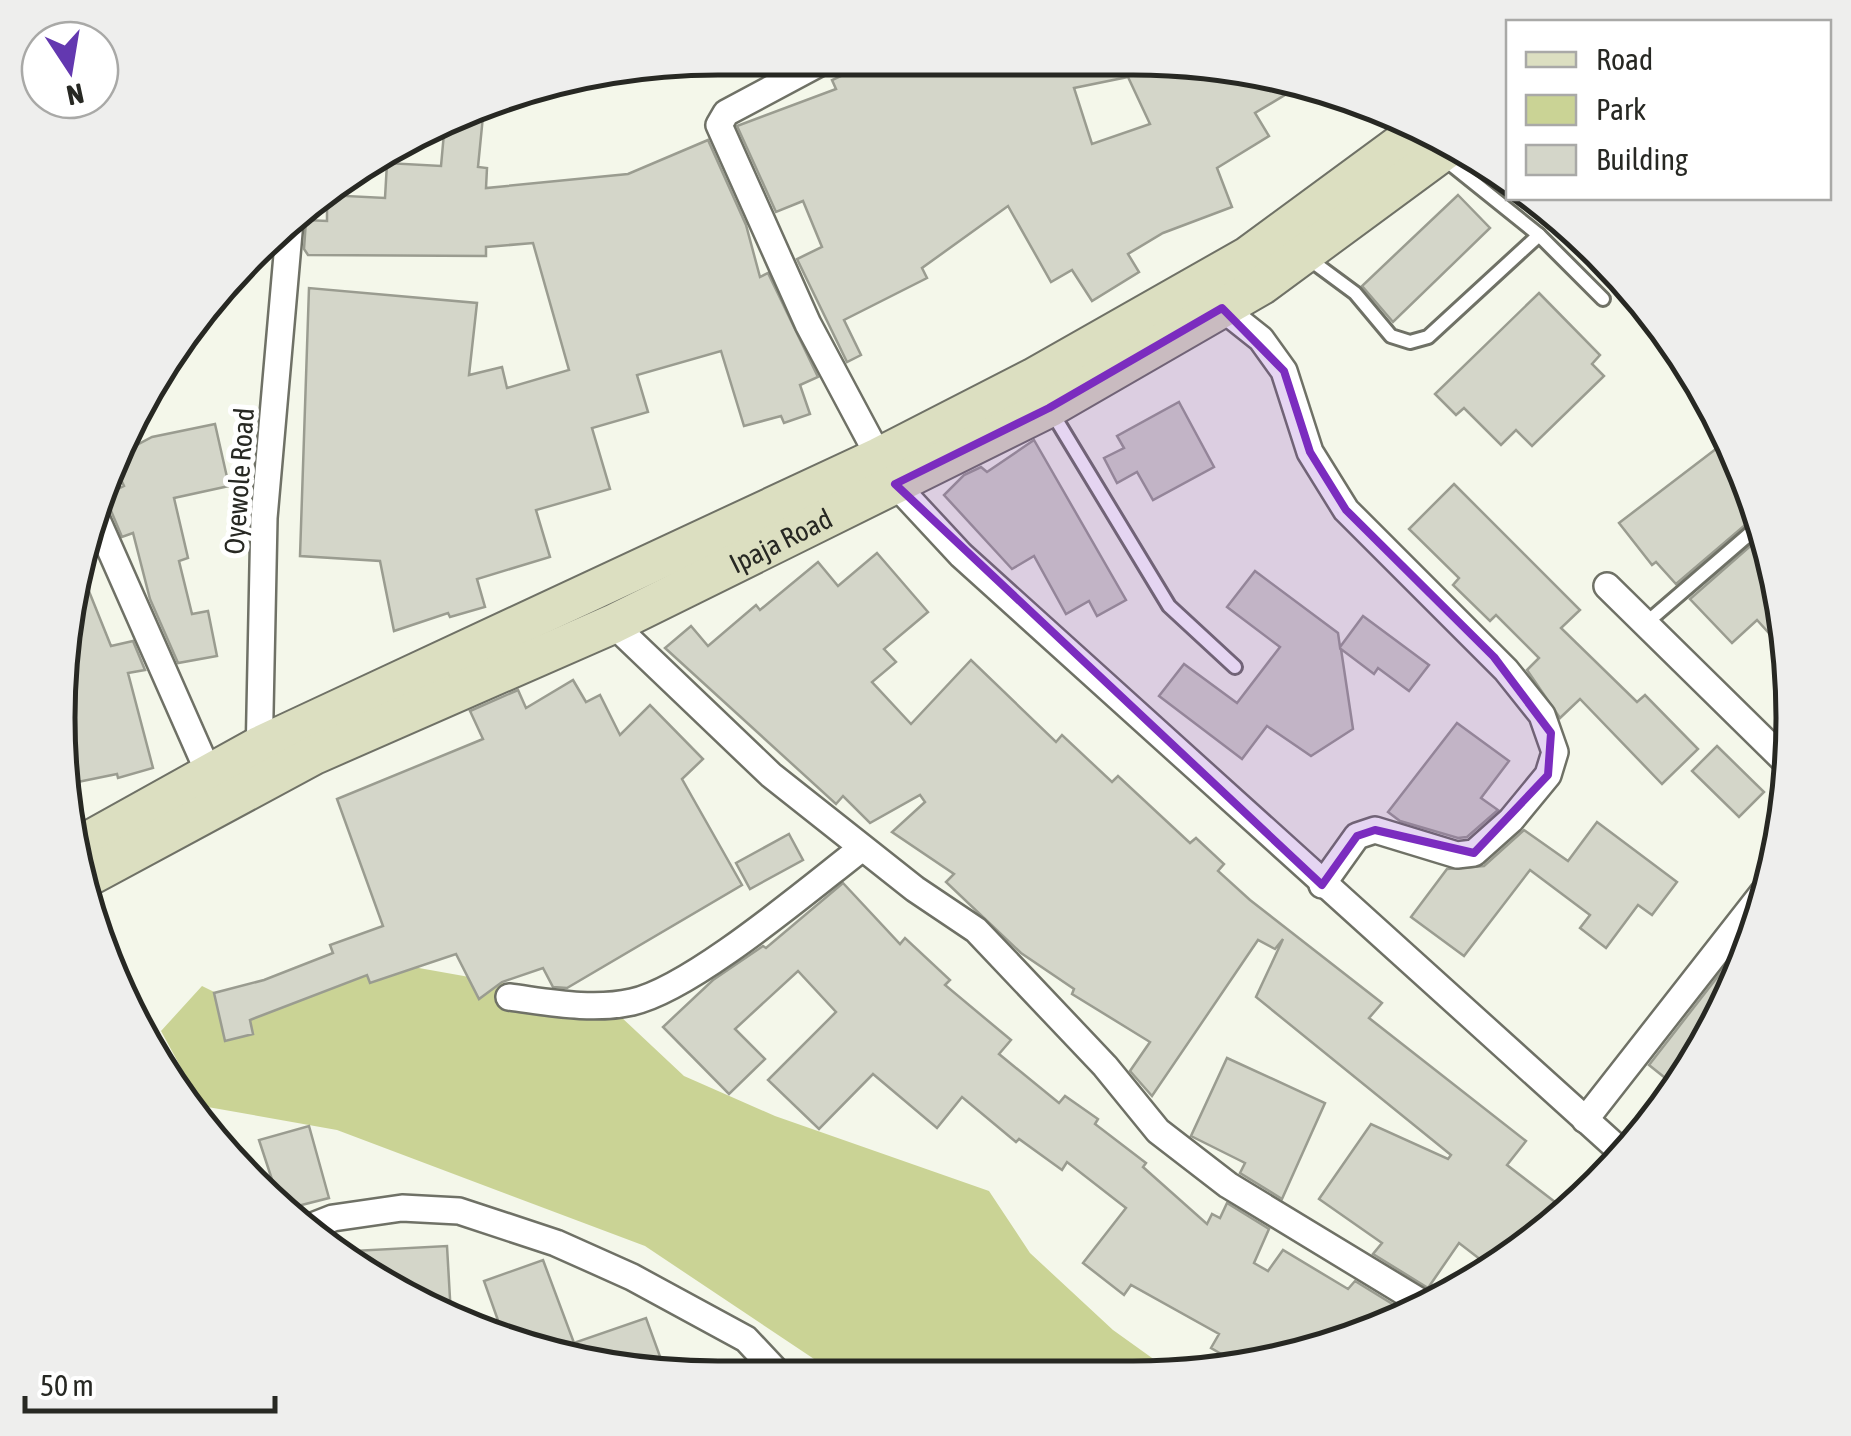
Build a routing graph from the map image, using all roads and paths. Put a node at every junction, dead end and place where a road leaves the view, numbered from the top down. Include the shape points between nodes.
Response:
1 (798, 75) edge
2 (1430, 148) edge
3 (1451, 159) edge
4 (1369, 188) junction
5 (1539, 235) junction
6 (288, 240) edge
7 (1304, 255) junction
8 (1603, 299) dead end
9 (1222, 308) junction
10 (1041, 393) junction
11 (886, 470) junction
12 (103, 532) edge
13 (1749, 534) edge
14 (1607, 586) dead end
15 (613, 624) junction
16 (1645, 624) junction
17 (1235, 667) dead end
18 (1775, 752) edge
19 (259, 765) junction
20 (215, 789) junction
21 (87, 842) edge
22 (862, 848) junction
23 (94, 872) edge
24 (1322, 885) junction
25 (1745, 916) edge
26 (508, 997) dead end
27 (1585, 1120) junction
28 (1613, 1145) edge
29 (321, 1223) edge
30 (1413, 1297) edge
31 (766, 1361) edge

1 - 11 street via 719,124 808,324
2 - 4 main road, Ipaja Road
3 - 5 lane
4 - 7 main road, Ipaja Road
4 - 10 main road, Ipaja Road via 1248,256
5 - 7 lane via 1428,337 1410,342 1391,336 1355,294
5 - 8 lane
6 - 19 street, Oyewole Road via 264,518
7 - 9 main road, Ipaja Road
9 - 10 main road, Ipaja Road
9 - 24 street via 1262,339 1284,371 1310,452 1346,510 1506,670 1542,715 1555,752 1548,774 1474,854 1457,856 1374,830 1358,836
10 - 11 main road, Ipaja Road
10 - 17 lane via 1170,606
11 - 15 main road, Ipaja Road
11 - 19 main road, Ipaja Road
11 - 24 street via 962,555
12 - 20 street
13 - 16 lane
14 - 16 street
15 - 19 main road, Ipaja Road
15 - 22 street via 728,736
16 - 18 street
19 - 20 main road, Ipaja Road
20 - 21 main road, Ipaja Road
20 - 23 main road, Ipaja Road
22 - 26 street via 766,922 646,998 576,1006
22 - 30 street via 988,942 1158,1131 1228,1184
24 - 27 street
25 - 27 street
27 - 28 street
29 - 31 street via 402,1208 459,1211 632,1278 746,1340

